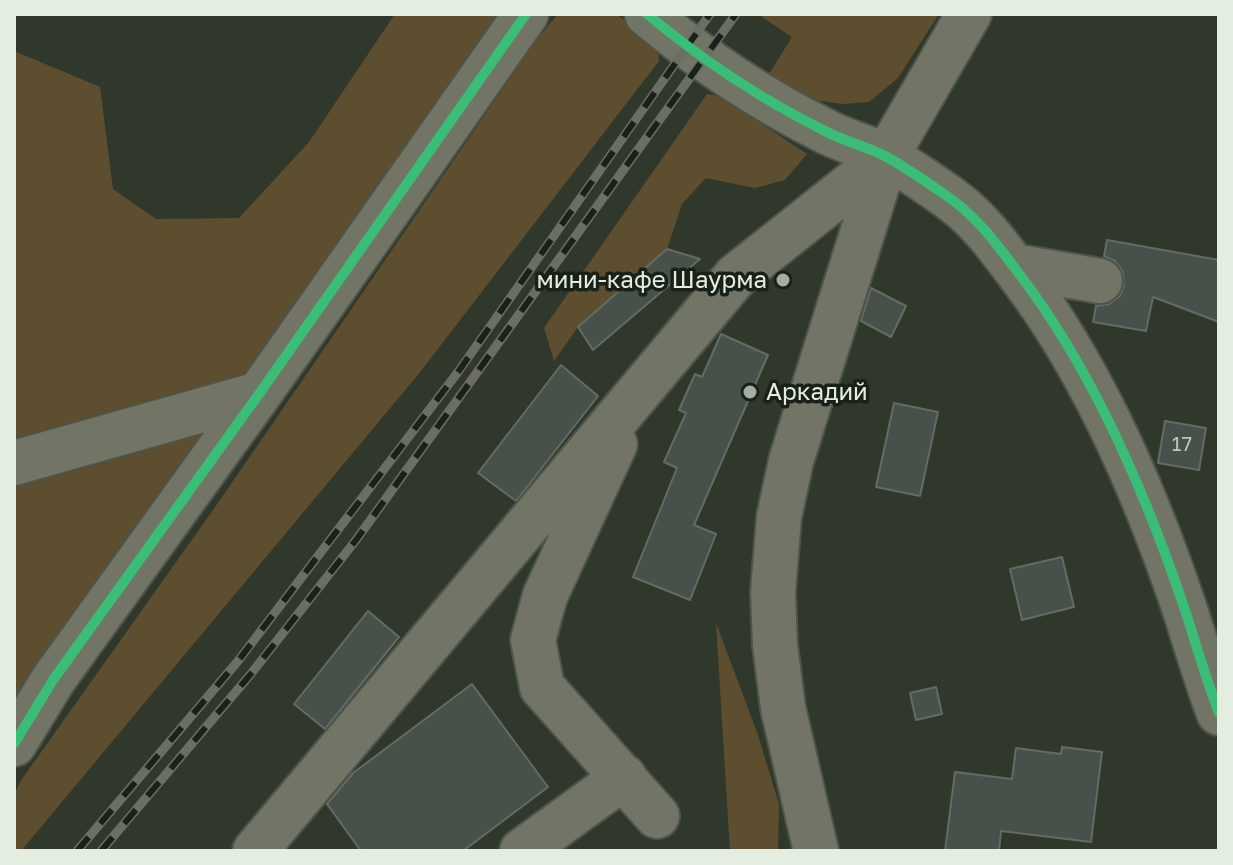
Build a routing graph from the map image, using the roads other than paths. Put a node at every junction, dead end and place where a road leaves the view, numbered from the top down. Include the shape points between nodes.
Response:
1 (526, 14) edge
2 (647, 14) edge
3 (969, 14) edge
4 (886, 157) junction
5 (1013, 266) junction
6 (1100, 281) dead end
7 (640, 390) junction
8 (259, 394) junction
9 (14, 463) edge
10 (1207, 656) edge
11 (1219, 713) edge
12 (14, 744) edge
13 (624, 777) junction
14 (657, 816) dead end
15 (255, 851) edge
16 (522, 851) edge
17 (816, 851) edge

1 - 8 street
2 - 4 street via 688,48 786,111
3 - 4 street
4 - 5 street via 953,201
4 - 7 street via 736,276
4 - 17 street via 791,461 779,517 775,645 783,708
5 - 6 street
5 - 10 street via 1074,352
7 - 13 street via 545,596 533,640 542,687
7 - 15 street
8 - 9 street
8 - 12 street via 53,680
10 - 11 street
13 - 14 street
13 - 16 street

